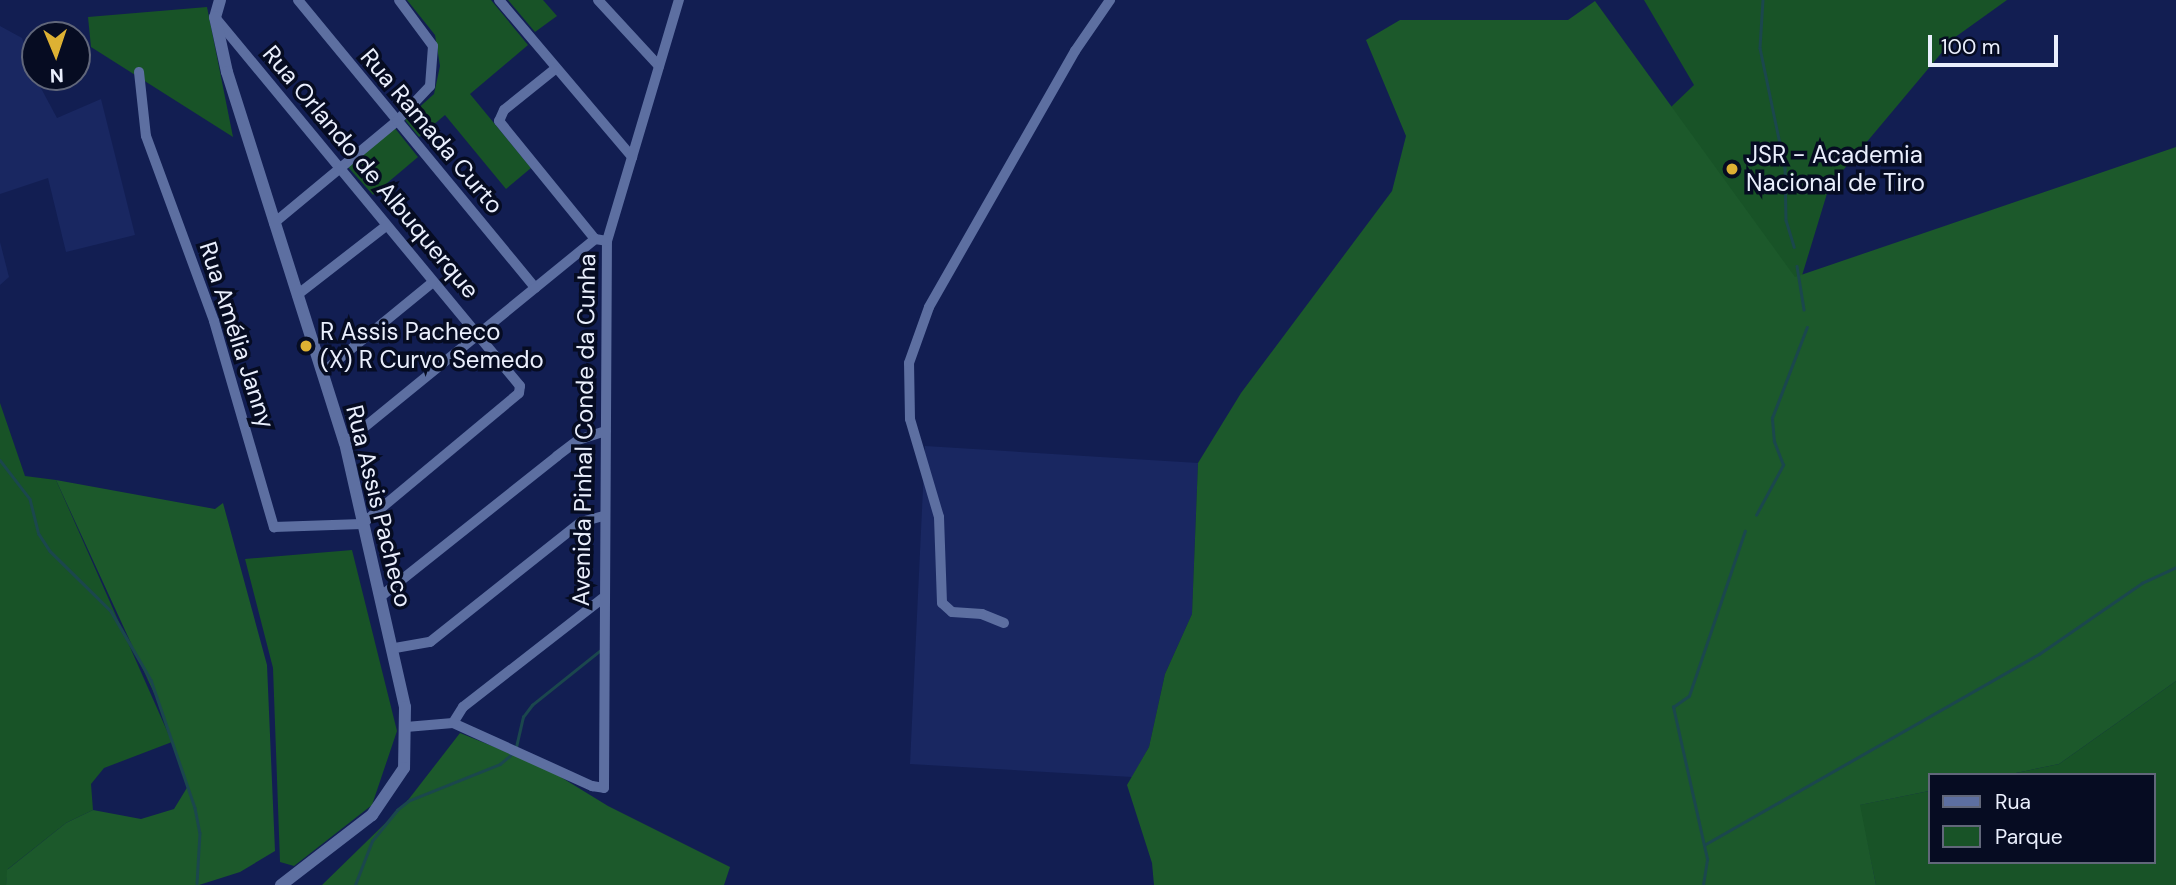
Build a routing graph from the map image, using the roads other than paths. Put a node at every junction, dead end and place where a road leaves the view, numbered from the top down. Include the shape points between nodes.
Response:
1 (220, 0) edge
2 (298, 0) edge
3 (399, 0) edge
4 (499, 0) edge
5 (598, 0) edge
6 (679, 0) edge
7 (1110, 0) edge
8 (215, 17) junction
9 (659, 66) junction
10 (555, 69) junction
11 (139, 72) dead end
12 (397, 121) junction
13 (632, 157) junction
14 (340, 166) junction
15 (274, 223) junction
16 (386, 226) junction
17 (595, 239) junction
18 (607, 241) junction
19 (433, 282) junction
20 (535, 288) junction
21 (297, 295) junction
22 (479, 334) junction
23 (323, 372) junction
24 (606, 431) junction
25 (345, 443) junction
26 (604, 516) junction
27 (362, 524) junction
28 (380, 597) junction
29 (603, 598) junction
30 (1003, 623) dead end
31 (394, 648) junction
32 (453, 723) junction
33 (405, 727) junction
34 (303, 871) junction
35 (281, 885) edge
36 (291, 885) edge

1 - 8 street
2 - 12 street, Rua Ramada Curto
3 - 12 street via 433,46 435,68 430,86
4 - 10 street
5 - 9 street
6 - 9 street, Avenida Pinhal Conde da Cunha
7 - 30 street via 1075,51 929,307 909,363 911,427 939,517 942,603 952,612 982,614
8 - 14 street, Rua Orlando de Albuquerque
8 - 15 street, Rua Assis Pacheco
9 - 13 street, Avenida Pinhal Conde da Cunha
10 - 13 street
10 - 17 street via 504,110 499,121
11 - 27 street, Rua Amélia Janny via 146,136 214,321 274,527
12 - 14 street
12 - 20 street, Rua Ramada Curto
13 - 18 street, Avenida Pinhal Conde da Cunha
14 - 15 street
14 - 16 street, Rua Orlando de Albuquerque
15 - 21 street, Rua Assis Pacheco
16 - 19 street, Rua Orlando de Albuquerque
16 - 21 street
17 - 18 street
17 - 20 street
18 - 24 street, Avenida Pinhal Conde da Cunha
19 - 22 street, Rua Orlando de Albuquerque
19 - 23 street
20 - 22 street
21 - 23 street, Rua Assis Pacheco
22 - 25 street
22 - 27 street, Rua Orlando de Albuquerque via 520,386 519,393
23 - 25 street, Rua Assis Pacheco
24 - 26 street, Avenida Pinhal Conde da Cunha
24 - 28 street via 578,440 556,456
25 - 27 street, Rua Assis Pacheco
26 - 29 street, Avenida Pinhal Conde da Cunha
26 - 31 street via 581,522 430,642
27 - 28 street, Rua Assis Pacheco
28 - 31 street, Rua Assis Pacheco
29 - 32 street via 463,707
29 - 32 street, Avenida Pinhal Conde da Cunha via 604,788
31 - 33 street, Rua Assis Pacheco
32 - 33 street
33 - 34 street, Rua Assis Pacheco via 404,768 372,815
34 - 35 street
34 - 36 street

